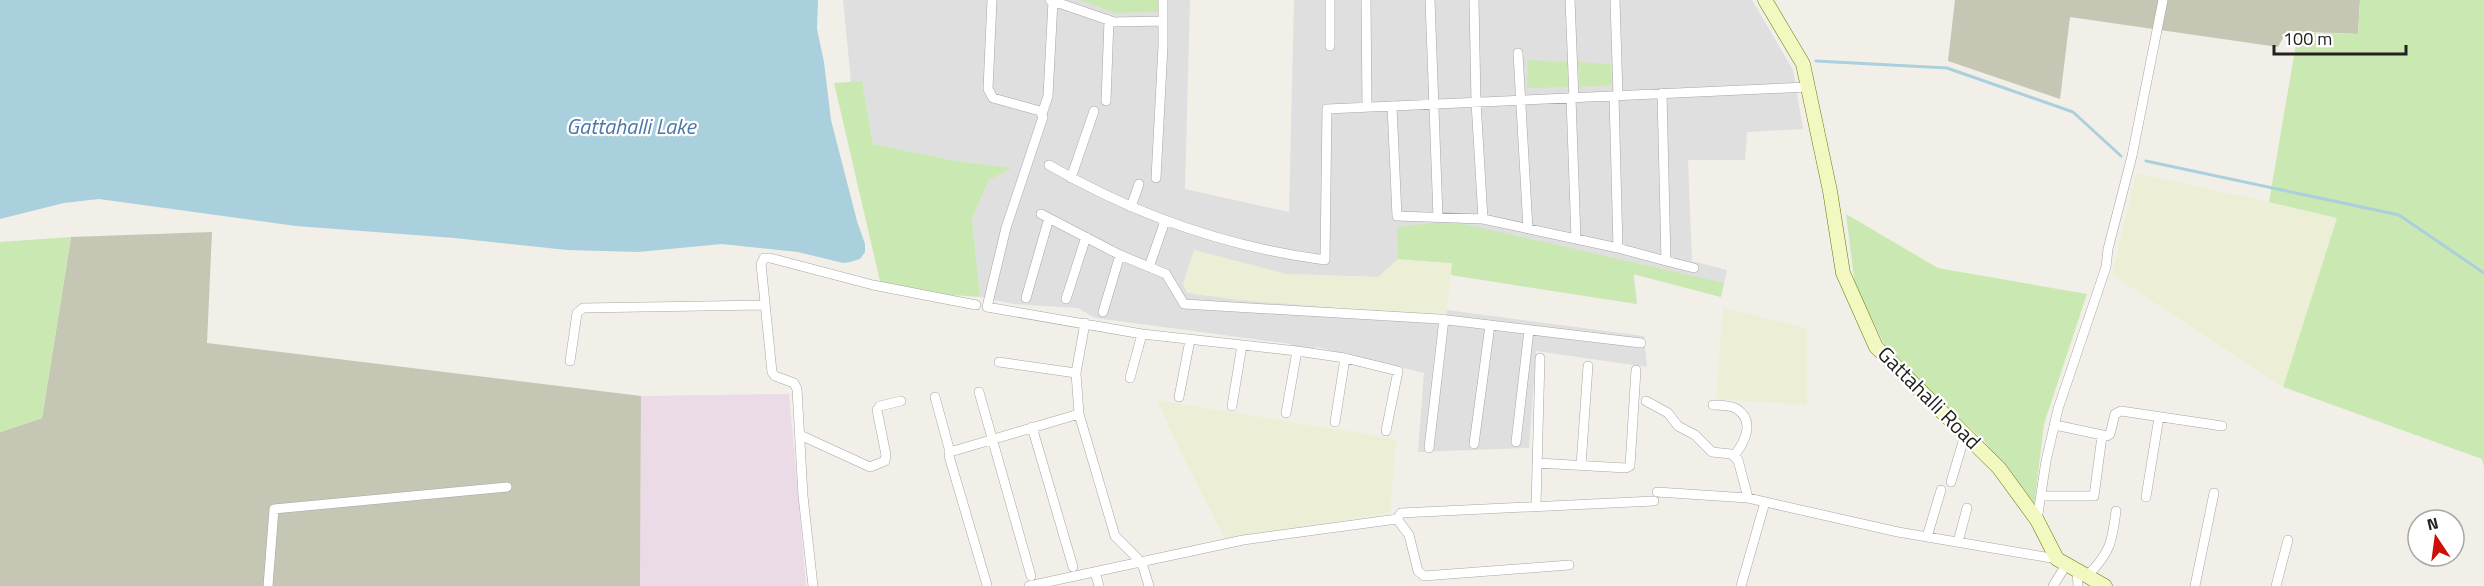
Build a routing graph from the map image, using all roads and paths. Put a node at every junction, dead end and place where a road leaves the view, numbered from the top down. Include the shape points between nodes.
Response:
1 (992, 0) edge
2 (1052, 0) edge
3 (1163, 0) edge
4 (1330, 0) edge
5 (1366, 0) edge
6 (1430, 0) edge
7 (1474, 0) edge
8 (1570, 0) edge
9 (1615, 0) edge
10 (1765, 0) edge
11 (2163, 0) edge
12 (1109, 20) junction
13 (1164, 21) junction
14 (1330, 46) dead end
15 (1518, 53) dead end
16 (1808, 87) junction
17 (1662, 93) junction
18 (1616, 96) junction
19 (1572, 98) junction
20 (1106, 101) dead end
21 (1521, 101) junction
22 (1476, 102) junction
23 (1434, 104) junction
24 (1392, 106) junction
25 (1367, 107) junction
26 (1094, 111) dead end
27 (1042, 114) junction
28 (1049, 165) dead end
29 (1071, 178) junction
30 (1156, 178) dead end
31 (1139, 184) dead end
32 (1131, 207) junction
33 (1438, 217) junction
34 (1483, 219) junction
35 (1165, 221) junction
36 (1528, 229) junction
37 (1086, 237) junction
38 (1576, 239) junction
39 (1618, 249) junction
40 (1120, 255) junction
41 (1666, 261) junction
42 (1149, 267) junction
43 (1694, 268) dead end
44 (1026, 298) dead end
45 (1066, 299) dead end
46 (764, 305) junction
47 (976, 305) dead end
48 (1103, 312) dead end
49 (1444, 319) junction
50 (1085, 323) junction
51 (1490, 325) junction
52 (1529, 330) junction
53 (1142, 334) junction
54 (1190, 340) junction
55 (1641, 343) dead end
56 (1242, 345) junction
57 (1297, 351) junction
58 (1346, 358) junction
59 (1540, 358) dead end
60 (570, 361) dead end
61 (999, 362) dead end
62 (1588, 366) dead end
63 (1636, 370) dead end
64 (1076, 374) junction
65 (1130, 378) dead end
66 (979, 392) dead end
67 (935, 397) dead end
68 (1179, 398) dead end
69 (901, 401) dead end
70 (1646, 401) dead end
71 (1713, 405) dead end
72 (1232, 406) dead end
73 (1286, 413) dead end
74 (1079, 414) junction
75 (2159, 417) junction
76 (1335, 422) dead end
77 (2055, 425) junction
78 (2222, 426) dead end
79 (1032, 427) junction
80 (1386, 431) dead end
81 (800, 435) junction
82 (1965, 435) junction
83 (2102, 436) junction
84 (992, 438) junction
85 (1516, 442) dead end
86 (1474, 444) dead end
87 (1429, 448) dead end
88 (950, 452) junction
89 (1734, 456) junction
90 (1537, 463) junction
91 (1581, 465) junction
92 (1951, 482) dead end
93 (507, 488) dead end
94 (1941, 490) dead end
95 (2214, 493) dead end
96 (2042, 496) junction
97 (2146, 497) dead end
98 (1748, 498) junction
99 (1765, 502) junction
100 (1536, 506) junction
101 (1967, 508) dead end
102 (2116, 511) dead end
103 (1397, 519) junction
104 (2037, 520) junction
105 (1927, 537) junction
106 (2288, 540) dead end
107 (1958, 542) junction
108 (1142, 563) junction
109 (1569, 565) dead end
110 (1073, 567) dead end
111 (2073, 571) edge
112 (1095, 572) junction
113 (1030, 581) edge
114 (1046, 584) edge
115 (987, 585) edge
116 (268, 586) edge
117 (813, 586) edge
118 (1098, 586) edge
119 (1149, 586) edge
120 (1741, 586) edge
121 (2053, 586) edge
122 (2105, 586) edge
123 (2195, 586) edge
124 (2276, 586) edge

1 - 27 street via 989,94
2 - 12 street
2 - 27 street via 1048,96
3 - 13 street
4 - 14 street
5 - 25 street
6 - 23 street
7 - 22 street
8 - 19 street
9 - 18 street
10 - 16 main road, Gattahalli Road via 1803,64
11 - 77 street via 2106,267
12 - 13 street
12 - 20 street
13 - 30 street
15 - 21 street
16 - 17 street
16 - 82 main road, Gattahalli Road via 1843,273 1876,347
17 - 18 street
17 - 41 street
18 - 19 street
18 - 39 street
19 - 21 street
19 - 38 street
21 - 22 street
21 - 36 street
22 - 23 street
22 - 34 street
23 - 24 street
23 - 33 street
24 - 25 street
24 - 33 street via 1398,216
25 - 35 street via 1327,109 1324,260 1241,245
26 - 29 street
27 - 50 street via 1006,228 987,307
28 - 29 street
29 - 32 street
31 - 32 street
32 - 35 street
33 - 34 street
34 - 36 street
35 - 42 street
36 - 38 street
37 - 40 street
37 - 44 street via 1045,216
37 - 45 street
38 - 39 street
39 - 41 street
40 - 42 street
40 - 48 street
41 - 43 street
42 - 49 street via 1166,274 1184,304
46 - 47 street via 764,258
46 - 60 street via 583,308 577,313
46 - 81 street via 770,366 775,376 790,381 797,389
49 - 51 street
49 - 87 street
50 - 53 street
50 - 64 street
51 - 52 street
51 - 86 street
52 - 55 street
52 - 85 street
53 - 54 street
53 - 65 street
54 - 56 street
54 - 68 street
56 - 57 street
56 - 72 street
57 - 58 street
57 - 73 street
58 - 76 street
58 - 80 street via 1398,371
59 - 90 street
61 - 64 street
62 - 91 street
63 - 91 street via 1630,466
64 - 74 street
66 - 84 street
67 - 88 street
69 - 81 street via 877,410 886,455 885,461 875,467
70 - 89 street via 1668,413 1678,426 1695,435 1712,452
71 - 89 street via 1738,409 1743,416 1748,434
74 - 79 street
74 - 108 street via 1115,536
75 - 78 street
75 - 83 street via 2121,411 2115,414 2110,434
75 - 97 street
77 - 83 street
77 - 96 street
79 - 84 street
79 - 110 street
81 - 117 street
82 - 92 street
82 - 104 main road, Gattahalli Road via 1999,468
83 - 96 street via 2094,496
84 - 88 street
84 - 113 street
88 - 115 street
89 - 98 street
90 - 91 street
90 - 100 street
93 - 116 street via 274,509
94 - 105 street
95 - 123 street
96 - 104 street
98 - 99 street
98 - 100 street via 1655,497
99 - 105 street
99 - 120 street
100 - 103 street via 1406,512
101 - 107 street
102 - 111 street via 2106,555
103 - 108 street via 1243,540
103 - 109 street via 1409,535 1418,571 1424,576
104 - 111 main road, Gattahalli Road via 2048,545
105 - 107 street
106 - 124 street
107 - 111 street
108 - 112 street
108 - 119 street
111 - 121 street
111 - 122 main road
112 - 114 street
112 - 118 street
113 - 114 street

